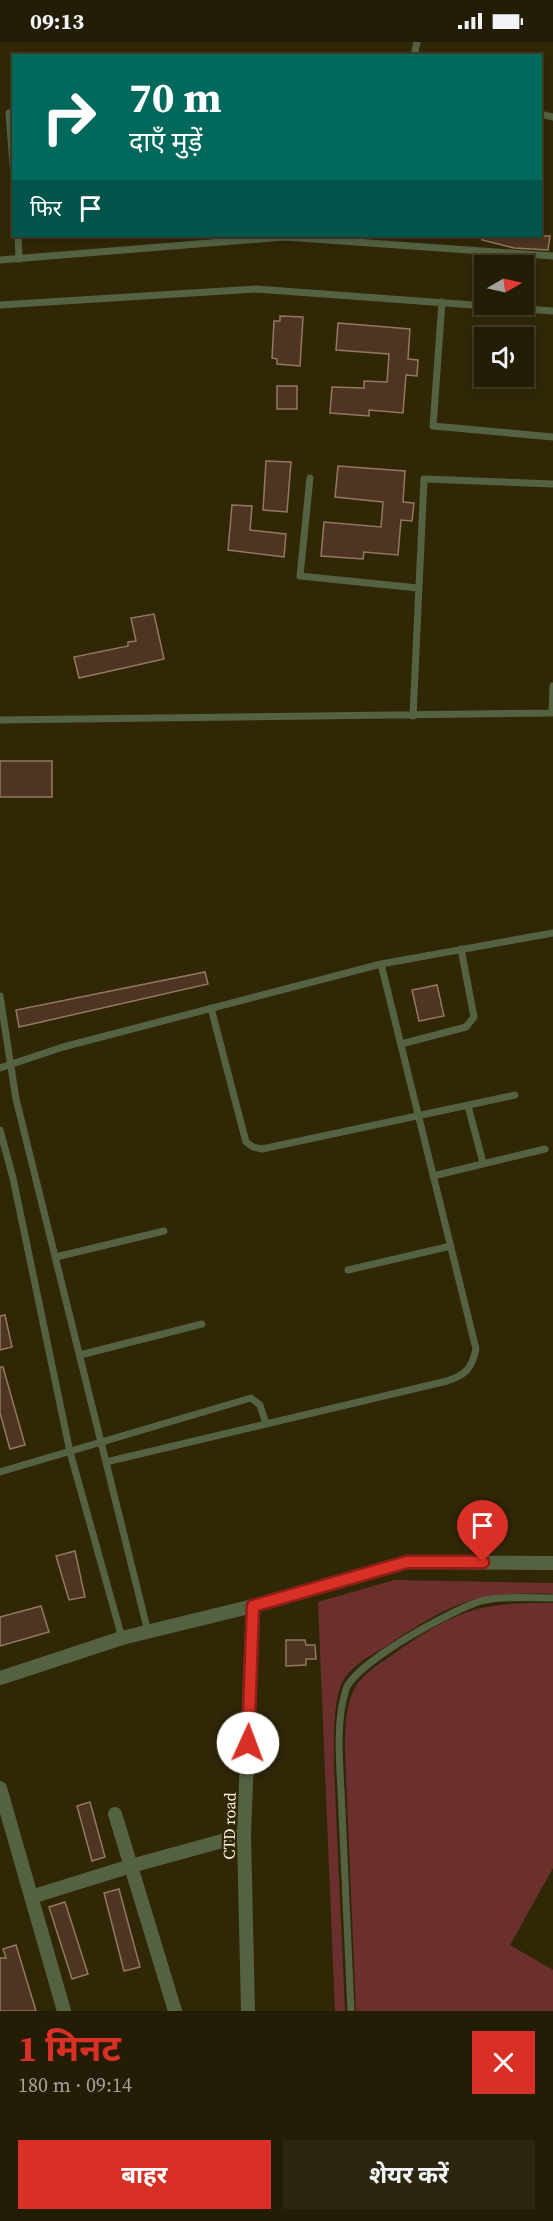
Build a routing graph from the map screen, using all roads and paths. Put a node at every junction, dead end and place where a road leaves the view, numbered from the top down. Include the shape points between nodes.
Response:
1 (11, 113) edge
2 (0, 114) edge
3 (12, 135) edge
4 (18, 237) edge
5 (245, 237) edge
6 (553, 256) edge
7 (19, 259) junction
8 (0, 260) edge
9 (442, 302) junction
10 (0, 305) edge
11 (553, 311) edge
12 (553, 437) edge
13 (310, 478) dead end
14 (553, 484) edge
15 (418, 588) junction
16 (553, 686) edge
17 (552, 713) edge
18 (413, 716) junction
19 (0, 720) edge
20 (553, 933) edge
21 (462, 949) junction
22 (381, 964) junction
23 (0, 996) edge
24 (211, 1008) junction
25 (401, 1044) junction
26 (10, 1066) junction
27 (0, 1068) edge
28 (515, 1095) dead end
29 (468, 1106) junction
30 (419, 1117) junction
31 (0, 1130) edge
32 (545, 1149) dead end
33 (483, 1163) junction
34 (433, 1176) junction
35 (165, 1231) dead end
36 (451, 1246) junction
37 (56, 1257) junction
38 (348, 1269) dead end
39 (202, 1324) dead end
40 (80, 1355) junction
41 (266, 1424) junction
42 (102, 1443) junction
43 (70, 1452) junction
44 (106, 1462) junction
45 (0, 1473) edge
46 (553, 1563) edge
47 (553, 1598) edge
48 (253, 1606) junction
49 (148, 1632) junction
50 (122, 1638) junction
51 (0, 1678) edge
52 (0, 1788) edge
53 (115, 1814) dead end
54 (244, 1835) junction
55 (131, 1866) junction
56 (31, 1897) junction
57 (64, 2011) edge
58 (175, 2011) edge
59 (248, 2011) edge
60 (351, 2011) edge

1 - 2 lane
1 - 3 lane
4 - 7 lane
5 - 6 lane
5 - 7 lane
7 - 8 lane
9 - 10 lane via 256,289
9 - 11 lane
9 - 12 lane via 433,426
13 - 15 lane via 300,576
14 - 15 lane via 424,479
15 - 18 lane
16 - 17 lane
17 - 18 lane
18 - 19 lane
20 - 21 lane
21 - 22 lane
21 - 25 lane via 474,1017 471,1023
22 - 24 lane
22 - 25 lane
23 - 26 lane
24 - 26 lane via 63,1047
24 - 30 lane via 246,1142 253,1148
25 - 30 lane
26 - 27 lane
26 - 37 lane
28 - 29 lane
29 - 30 lane
29 - 33 lane
30 - 34 lane
31 - 43 lane
32 - 33 lane
33 - 34 lane
34 - 36 lane
35 - 37 lane
36 - 38 lane
36 - 41 lane via 476,1349 472,1366 462,1376
37 - 40 lane
39 - 40 lane
40 - 42 lane
41 - 42 lane via 260,1405 250,1398
41 - 44 lane
42 - 43 lane
42 - 44 lane
43 - 45 lane
43 - 50 lane
44 - 49 lane
46 - 48 street via 407,1562
47 - 60 lane via 493,1599 460,1608 435,1620 361,1671 346,1689 340,1754
48 - 49 street
48 - 54 street, CTD road
49 - 50 street
50 - 51 street
52 - 56 street
53 - 55 street
54 - 55 street
54 - 59 street, CTD road
55 - 56 street
55 - 58 street
56 - 57 street

